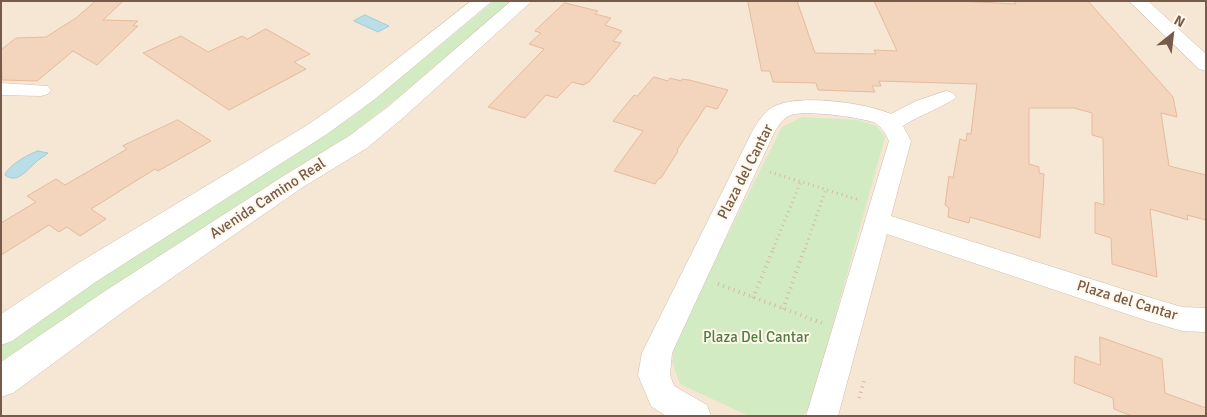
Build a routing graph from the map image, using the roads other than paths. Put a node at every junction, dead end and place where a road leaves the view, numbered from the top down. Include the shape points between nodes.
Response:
1 (483, 1) edge
2 (523, 1) edge
3 (1138, 1) edge
4 (1206, 65) edge
5 (1, 89) edge
6 (42, 90) dead end
7 (946, 97) dead end
8 (891, 125) junction
9 (880, 214) junction
10 (1206, 320) edge
11 (1, 331) edge
12 (1, 382) edge
13 (695, 416) edge
14 (822, 416) edge

1 - 11 main road, Avenida Camino Real via 318,130 86,273
2 - 12 main road, Avenida Camino Real via 358,142 129,291
3 - 4 street
5 - 6 street
7 - 8 street via 919,106
8 - 9 street via 900,141
8 - 13 street, Plaza del Cantar via 881,118 860,112 798,108 786,109 774,116 764,130 657,353 654,375 662,396
9 - 10 street, Plaza del Cantar via 1148,309 1182,319
9 - 14 street

